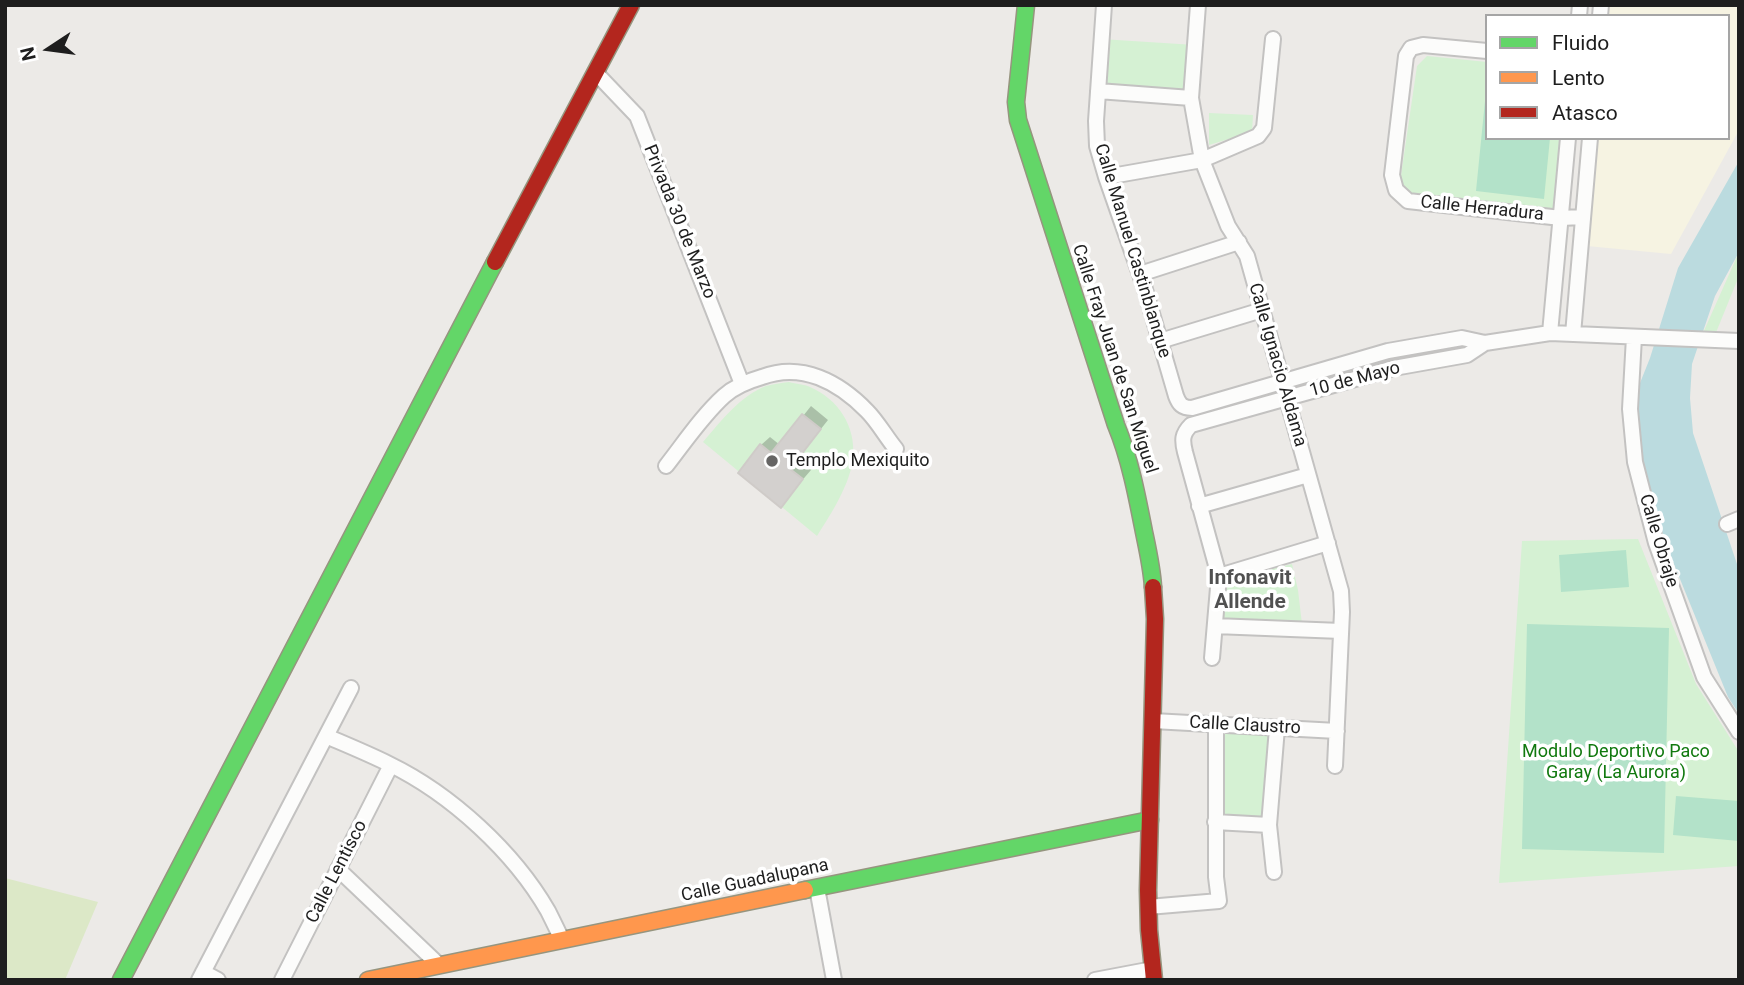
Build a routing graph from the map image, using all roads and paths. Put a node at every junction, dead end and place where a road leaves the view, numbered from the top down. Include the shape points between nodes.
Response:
1 (631, 5) edge
2 (1026, 5) edge
3 (1104, 5) edge
4 (1198, 5) edge
5 (1273, 39) dead end
6 (1485, 51) edge
7 (596, 72) junction
8 (1098, 91) junction
9 (1191, 98) junction
10 (1568, 140) edge
11 (1590, 140) edge
12 (1202, 160) junction
13 (1106, 177) junction
14 (1583, 217) junction
15 (1561, 218) junction
16 (1239, 242) junction
17 (1140, 274) junction
18 (1262, 310) junction
19 (1550, 333) junction
20 (1573, 334) junction
21 (1634, 337) junction
22 (1160, 341) junction
23 (1739, 341) edge
24 (1485, 343) junction
25 (1405, 348) junction
26 (1408, 365) junction
27 (1282, 381) junction
28 (743, 384) junction
29 (1286, 398) junction
30 (1185, 408) joint
31 (896, 449) dead end
32 (666, 466) dead end
33 (1308, 475) junction
34 (1199, 506) junction
35 (1328, 543) junction
36 (1219, 576) junction
37 (1215, 626) junction
38 (1341, 631) junction
39 (1212, 658) dead end
40 (351, 688) dead end
41 (1153, 721) junction
42 (1216, 724) junction
43 (1277, 728) junction
44 (1337, 731) junction
45 (1739, 732) edge
46 (326, 736) junction
47 (391, 765) junction
48 (1335, 766) dead end
49 (1150, 820) junction
50 (1215, 822) junction
51 (1269, 825) junction
52 (338, 869) junction
53 (1274, 872) dead end
54 (817, 888) junction
55 (1149, 907) junction
56 (562, 940) junction
57 (439, 965) junction
58 (1153, 975) edge
59 (201, 976) edge
60 (121, 980) edge
61 (218, 980) edge
62 (282, 980) edge
63 (368, 980) edge
64 (834, 980) edge
65 (1095, 980) edge

1 - 7 street
2 - 41 street, Calle Fray Juan de San Miguel via 1018,120 1125,447 1137,497 1152,574
3 - 8 street, Calle Manuel Castinblanque
4 - 9 street, Calle Ignacio Aldama
5 - 12 street via 1264,128 1258,136
6 - 15 street, Calle Herradura via 1411,48 1406,56 1392,175 1396,190 1408,201
7 - 28 street, Privada 30 de Marzo via 637,116
7 - 60 street
8 - 9 street
8 - 13 street, Calle Manuel Castinblanque via 1097,146
9 - 12 street, Calle Ignacio Aldama
10 - 15 street
11 - 14 street
12 - 13 street
12 - 16 street, Calle Ignacio Aldama
13 - 17 street, Calle Manuel Castinblanque
14 - 15 street, Calle Herradura
14 - 20 street
15 - 19 street
16 - 17 street
16 - 18 street, Calle Ignacio Aldama
17 - 22 street, Calle Manuel Castinblanque
18 - 22 street
18 - 27 street, Calle Ignacio Aldama
19 - 20 street, 10 de Mayo
19 - 24 street, 10 de Mayo
20 - 21 street, 10 de Mayo
21 - 23 street, 10 de Mayo
21 - 45 street, Calle Obraje via 1630,409 1635,462 1656,543 1704,677
22 - 30 street, Calle Manuel Castinblanque via 1176,396
24 - 25 street, 10 de Mayo via 1462,338
24 - 26 street, 10 de Mayo via 1467,355
25 - 26 street
25 - 27 street, 10 de Mayo
26 - 29 street, 10 de Mayo
27 - 29 street, Calle Ignacio Aldama
27 - 30 street, 10 de Mayo
28 - 31 street via 774,373 806,373 837,385 868,412
28 - 32 street via 724,396
29 - 33 street, Calle Ignacio Aldama
29 - 34 street, 10 de Mayo via 1191,425 1185,431 1183,442
33 - 34 street
33 - 35 street, Calle Ignacio Aldama
34 - 36 street
35 - 36 street
35 - 38 street, Calle Ignacio Aldama via 1341,591
36 - 37 street
37 - 38 street
37 - 39 street
38 - 44 street, Calle Ignacio Aldama
40 - 46 street
41 - 42 street, Calle Claustro
41 - 49 street, Calle Fray Juan de San Miguel
42 - 43 street, Calle Claustro
42 - 50 street
43 - 44 street, Calle Claustro
43 - 51 street
44 - 48 street, Calle Ignacio Aldama
46 - 47 street
46 - 59 street
47 - 52 street, Calle Lentisco
47 - 56 street via 438,793 484,832 519,869
49 - 54 street, Calle Guadalupana
49 - 55 street, Calle Fray Juan de San Miguel
50 - 51 street
50 - 55 street via 1219,901
51 - 53 street
52 - 57 street
52 - 62 street, Calle Lentisco
54 - 56 street, Calle Guadalupana
54 - 64 street
55 - 58 street, Calle Fray Juan de San Miguel
56 - 57 street, Calle Guadalupana
57 - 63 street, Calle Guadalupana
58 - 65 street
59 - 61 street

